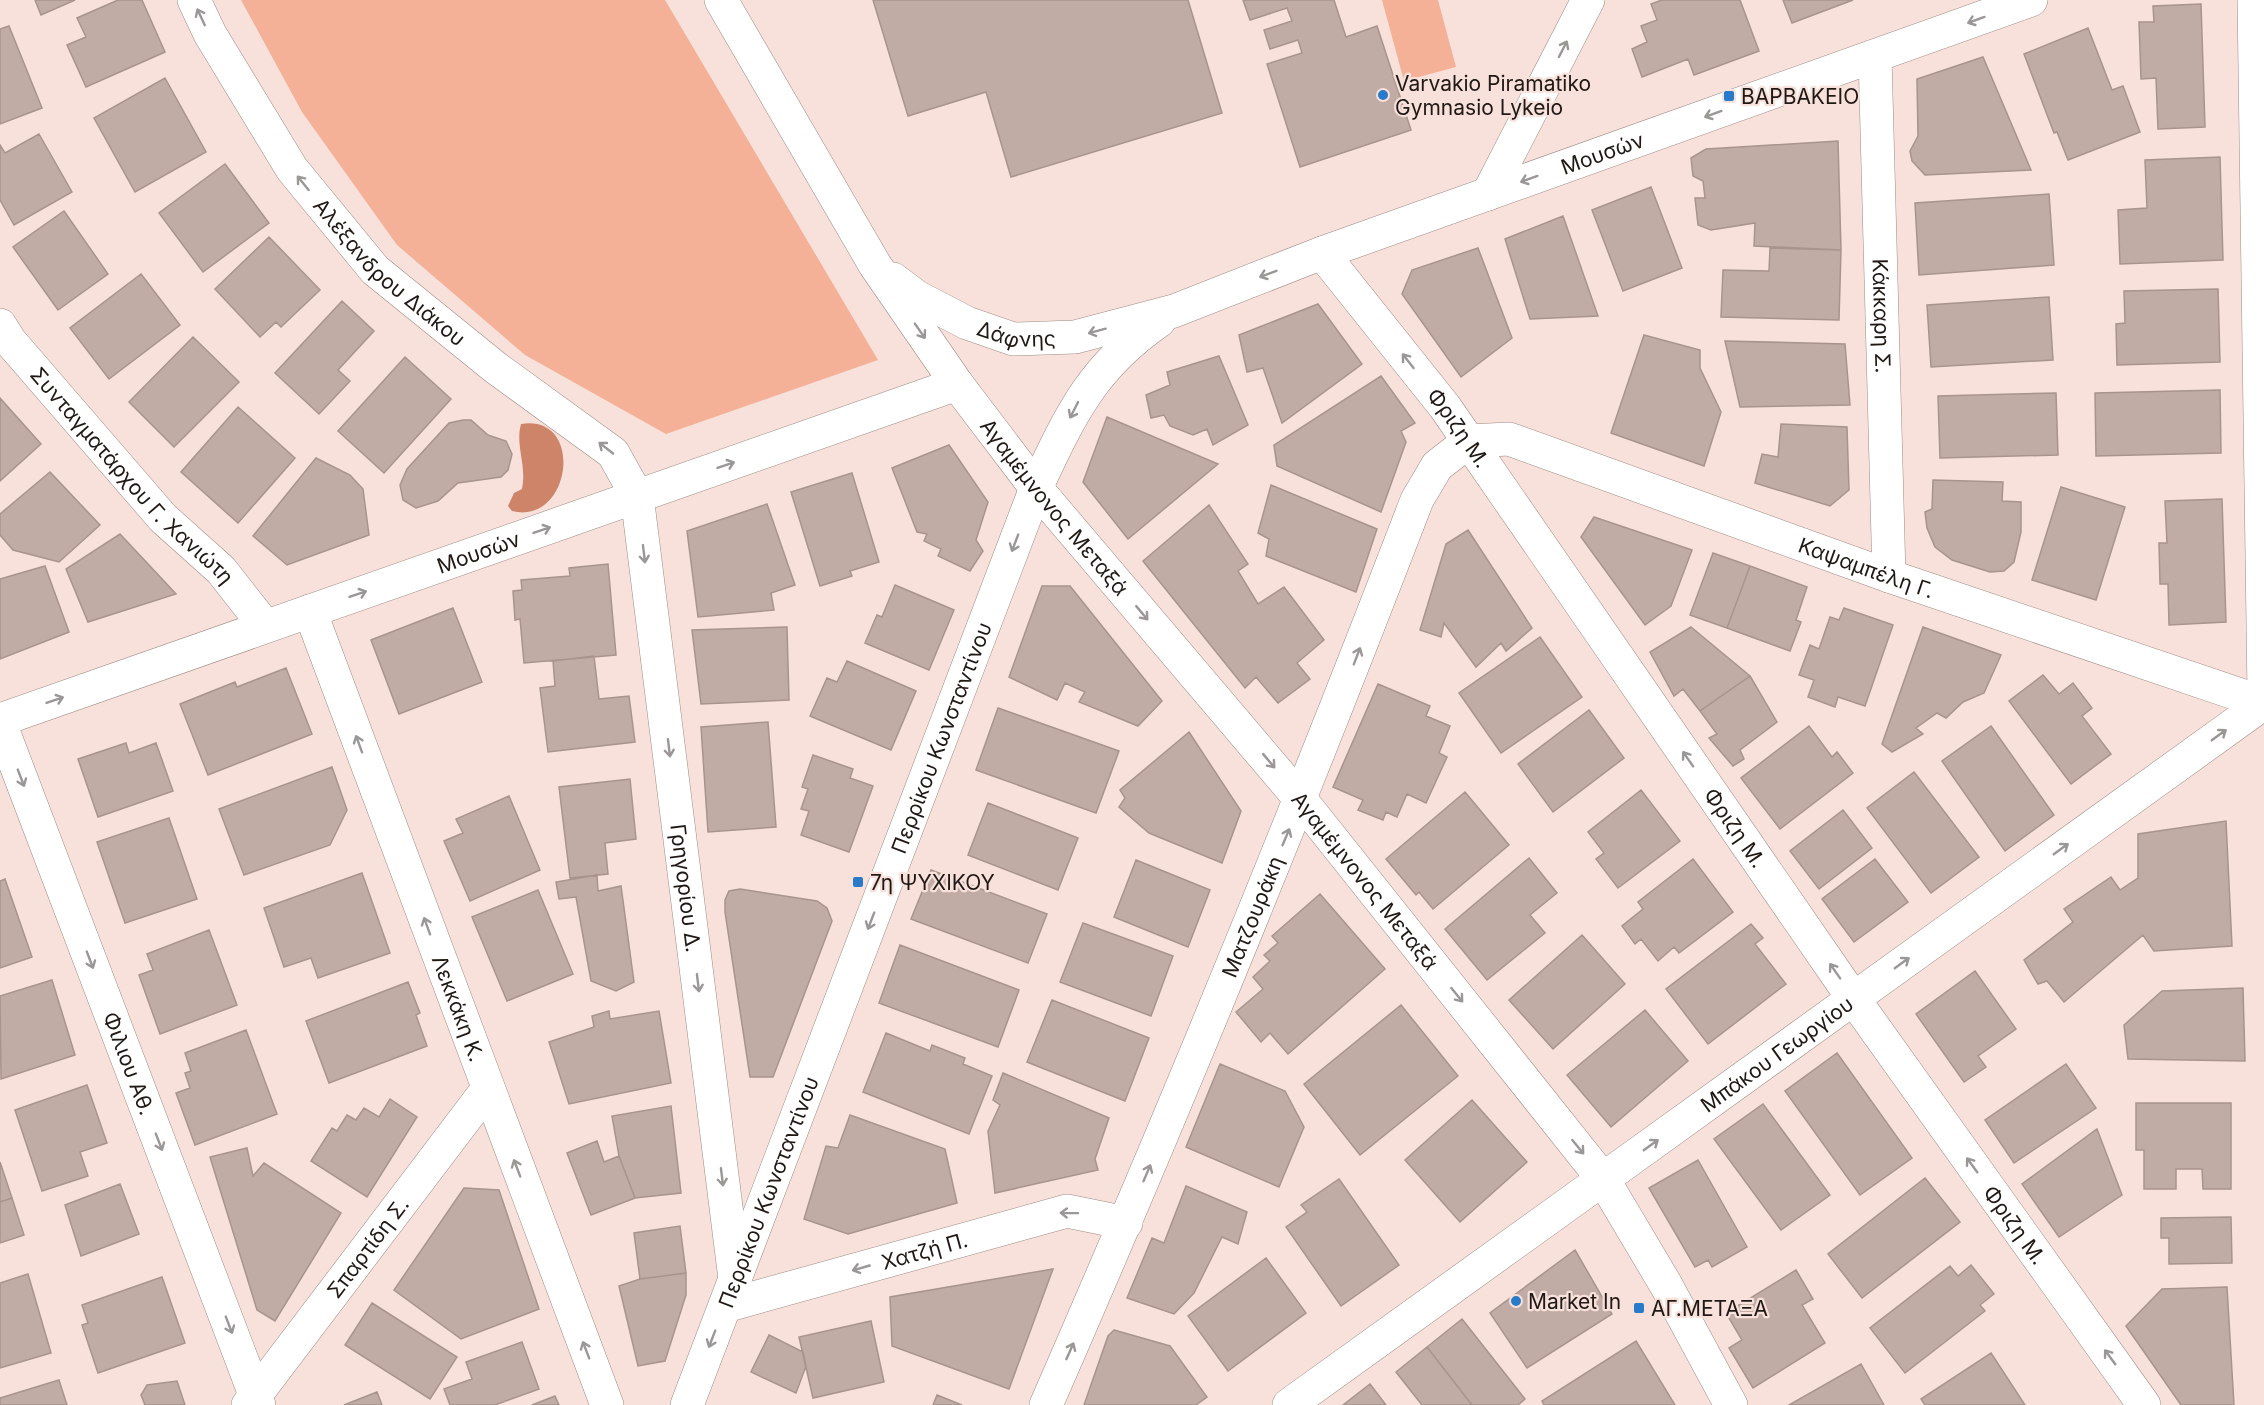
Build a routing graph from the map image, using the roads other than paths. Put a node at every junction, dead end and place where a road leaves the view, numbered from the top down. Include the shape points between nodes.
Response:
1 (194, 0) edge
2 (721, 0) edge
3 (1588, 0) edge
4 (2031, 0) edge
5 (2254, 0) edge
6 (1875, 56) junction
7 (1488, 194) junction
8 (1322, 253) junction
9 (875, 265) junction
10 (1174, 311) junction
11 (0, 325) edge
12 (957, 384) junction
13 (1469, 441) junction
14 (1036, 488) junction
15 (637, 496) junction
16 (1889, 576) junction
17 (310, 611) junction
18 (266, 626) junction
19 (2264, 694) edge
20 (2264, 703) edge
21 (0, 721) edge
22 (1302, 800) junction
23 (1853, 998) junction
24 (488, 1090) junction
25 (1604, 1179) junction
26 (1126, 1223) junction
27 (730, 1292) junction
28 (254, 1402) edge
29 (607, 1405) edge
30 (687, 1405) edge
31 (1046, 1405) edge
32 (1289, 1405) edge
33 (1731, 1405) edge
34 (2144, 1405) edge

15 -> 1 street, Αλέξανδρου Διάκου via 614,453 495,368 375,270 292,169 210,34
2 - 9 street, Δάφνης
7 -> 3 street
4 -> 6 street, Μουσών
5 - 19 street
6 -> 7 street, Μουσών
6 - 16 street, Κάκκαρη Σ.
7 - 8 street, Μουσών
8 -> 10 street, Μουσών
13 -> 8 street, Φριζη Μ.
10 -> 9 street, Δάφνης via 1075,337 1013,339 967,323 917,297
9 -> 12 street, Δάφνης
10 -> 14 street, Περρίκου Κωνσταντίνου via 1131,340 1101,370 1079,401
11 - 18 street, Συνταγματάρχου Γ. Χανιώτη via 10,342 163,518 221,570
12 - 14 street, Αγαμέμνονος Μεταξά
15 -> 12 street, Μουσών
13 - 16 street, Καψαμπέλη Γ. via 1509,439
22 -> 13 street, Ματζουράκη via 1417,500 1437,466
23 -> 13 street, Φριζη Μ.
14 -> 22 street, Αγαμέμνονος Μεταξά
14 -> 27 street, Περρίκου Κωνσταντίνου
17 -> 15 street, Μουσών
15 -> 27 street, Γρηγορίου Δ.
16 - 20 street, Καψαμπέλη Γ.
17 - 18 street, Μουσών
24 -> 17 street, Λεκκάκη Κ.
21 -> 18 street, Μουσών
23 -> 20 street, Μπάκου Γεωργίου
21 -> 28 street, Φιλιου Αθ.
22 -> 25 street, Αγαμέμνονος Μεταξά
26 -> 22 street, Ματζουράκη
25 -> 23 street, Μπάκου Γεωργίου
34 -> 23 street, Φριζη Μ.
24 - 28 street, Σπαρτίδη Σ.
29 -> 24 street, Λεκκάκη Κ.
25 - 32 street, Μπάκου Γεωργίου
25 - 33 street, Αγαμέμνονος Μεταξά
26 -> 27 street, Χατζή Π. via 1067,1211
31 -> 26 street, Ματζουράκη
27 -> 30 street, Περρίκου Κωνσταντίνου

